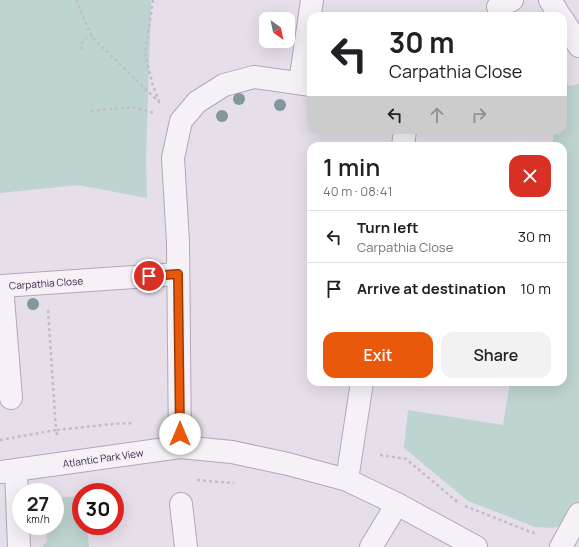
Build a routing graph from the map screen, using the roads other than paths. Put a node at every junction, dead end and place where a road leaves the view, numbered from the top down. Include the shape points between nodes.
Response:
1 (312, 0) edge
2 (550, 0) edge
3 (311, 12) edge
4 (558, 12) edge
5 (567, 26) edge
6 (579, 46) edge
7 (307, 70) edge
8 (306, 84) edge
9 (178, 274) junction
10 (361, 386) edge
11 (11, 398) dead end
12 (180, 447) junction
13 (8, 471) edge
14 (347, 480) junction
15 (181, 504) dead end
16 (397, 504) junction
17 (579, 514) edge
18 (19, 547) edge
19 (186, 547) edge
20 (371, 547) edge
21 (476, 547) edge
22 (561, 547) edge

1 - 3 street
2 - 4 street
5 - 6 street
7 - 8 street
8 - 9 street via 254,76 224,85 197,102 181,121 173,158
9 - 11 street, Carpathia Close via 2,286
9 - 12 street
10 - 14 street
12 - 13 street, Atlantic Park View
12 - 14 street, Atlantic Park View via 232,452
13 - 18 street
14 - 16 street, Atlantic Park View
15 - 19 street
16 - 20 street
16 - 21 street, Atlantic Park View
17 - 22 street

